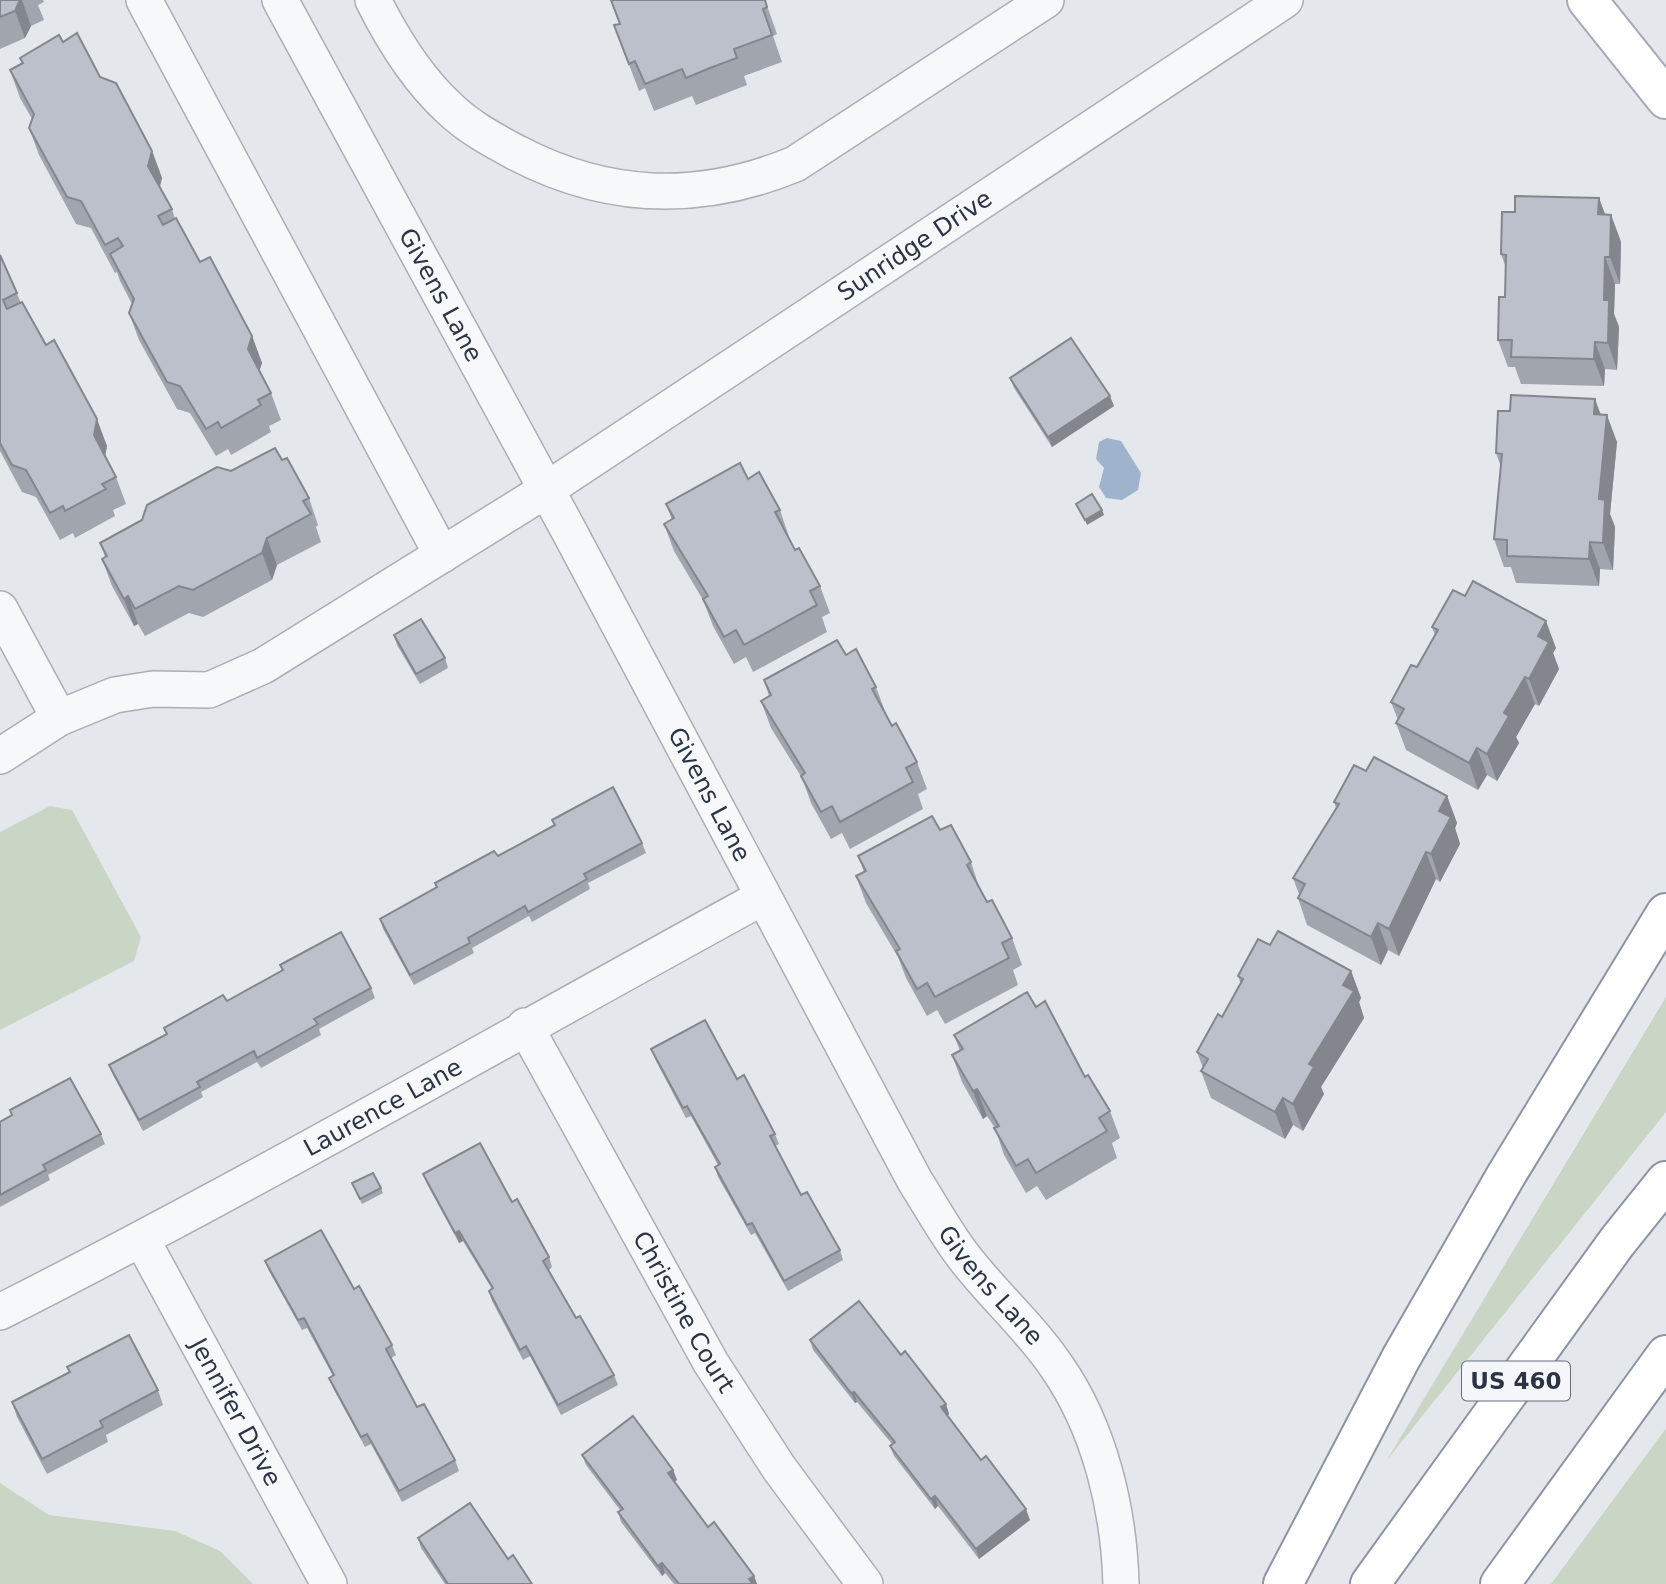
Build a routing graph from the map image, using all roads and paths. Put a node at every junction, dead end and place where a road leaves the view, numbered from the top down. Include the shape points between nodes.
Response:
1 (144, 0) edge
2 (280, 0) edge
3 (373, 0) edge
4 (1046, 0) edge
5 (1284, 0) edge
6 (1587, 0) edge
7 (1666, 99) edge
8 (546, 490) junction
9 (442, 555) junction
10 (0, 609) edge
11 (59, 718) junction
12 (0, 756) edge
13 (763, 897) junction
14 (1666, 913) edge
15 (525, 1026) junction
16 (1666, 1181) edge
17 (142, 1240) junction
18 (0, 1312) edge
19 (1666, 1355) edge
20 (329, 1584) edge
21 (865, 1584) edge
22 (1121, 1584) edge
23 (1283, 1584) edge
24 (1370, 1584) edge
25 (1500, 1584) edge

1 - 9 street
2 - 8 street, Givens Lane
3 - 4 street via 414,69 449,109 480,134 543,167 599,185 652,192 712,190 758,180 795,164
5 - 8 street, Sunridge Drive
6 - 7 main road
8 - 9 street, Sunridge Drive
8 - 13 street, Givens Lane
9 - 11 street, Sunridge Drive via 264,666 209,690 153,689 115,695
10 - 11 street
11 - 12 street, Sunridge Drive
13 - 15 street, Laurence Lane
13 - 22 street, Givens Lane via 915,1181 963,1257 1058,1368 1084,1417 1108,1485 1120,1542
14 - 23 main road via 1408,1346
15 - 17 street, Laurence Lane
15 - 21 street, Christine Court via 718,1374 779,1468
16 - 24 main road, US 460
17 - 18 street, Laurence Lane
17 - 20 street, Jennifer Drive
19 - 25 main road

